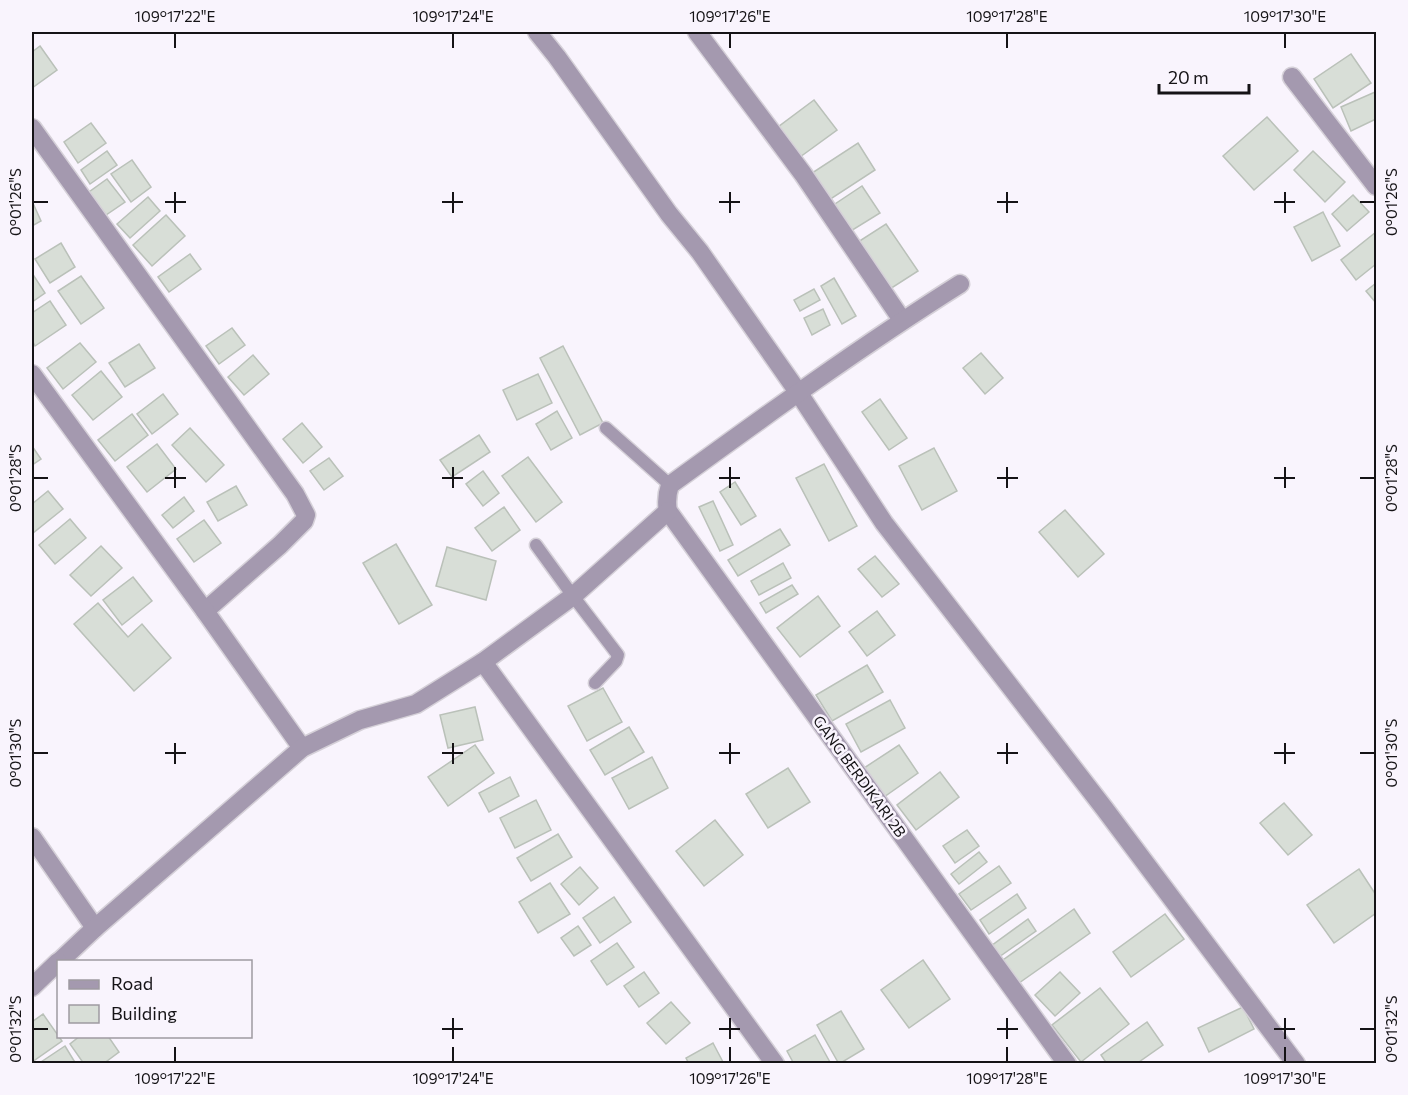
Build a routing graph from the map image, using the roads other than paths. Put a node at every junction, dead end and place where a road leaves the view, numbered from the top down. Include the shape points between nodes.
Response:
1 (537, 32) edge
2 (697, 32) edge
3 (1292, 77) dead end
4 (32, 128) edge
5 (1377, 186) edge
6 (960, 284) dead end
7 (902, 320) junction
8 (32, 374) edge
9 (798, 392) junction
10 (606, 428) dead end
11 (670, 485) junction
12 (668, 511) junction
13 (536, 545) dead end
14 (573, 596) junction
15 (206, 611) junction
16 (483, 662) junction
17 (595, 683) dead end
18 (302, 748) junction
19 (32, 837) edge
20 (95, 928) junction
21 (61, 960) edge
22 (57, 964) edge
23 (32, 987) edge
24 (775, 1064) edge
25 (1067, 1064) edge
26 (1296, 1064) edge

1 - 9 street
2 - 7 street via 802,174
3 - 5 street
4 - 15 street via 295,494 306,515 280,545
6 - 7 street
7 - 9 street
8 - 15 street
9 - 11 street
9 - 26 street via 884,523
10 - 11 lane
11 - 12 street
12 - 14 street
12 - 25 street, GANG BERDIKARI 2B
13 - 14 lane
14 - 16 street
14 - 17 lane via 618,655
15 - 18 street
16 - 18 street via 416,704 360,720
16 - 24 street
18 - 20 street
19 - 20 street
20 - 21 street
22 - 23 street

